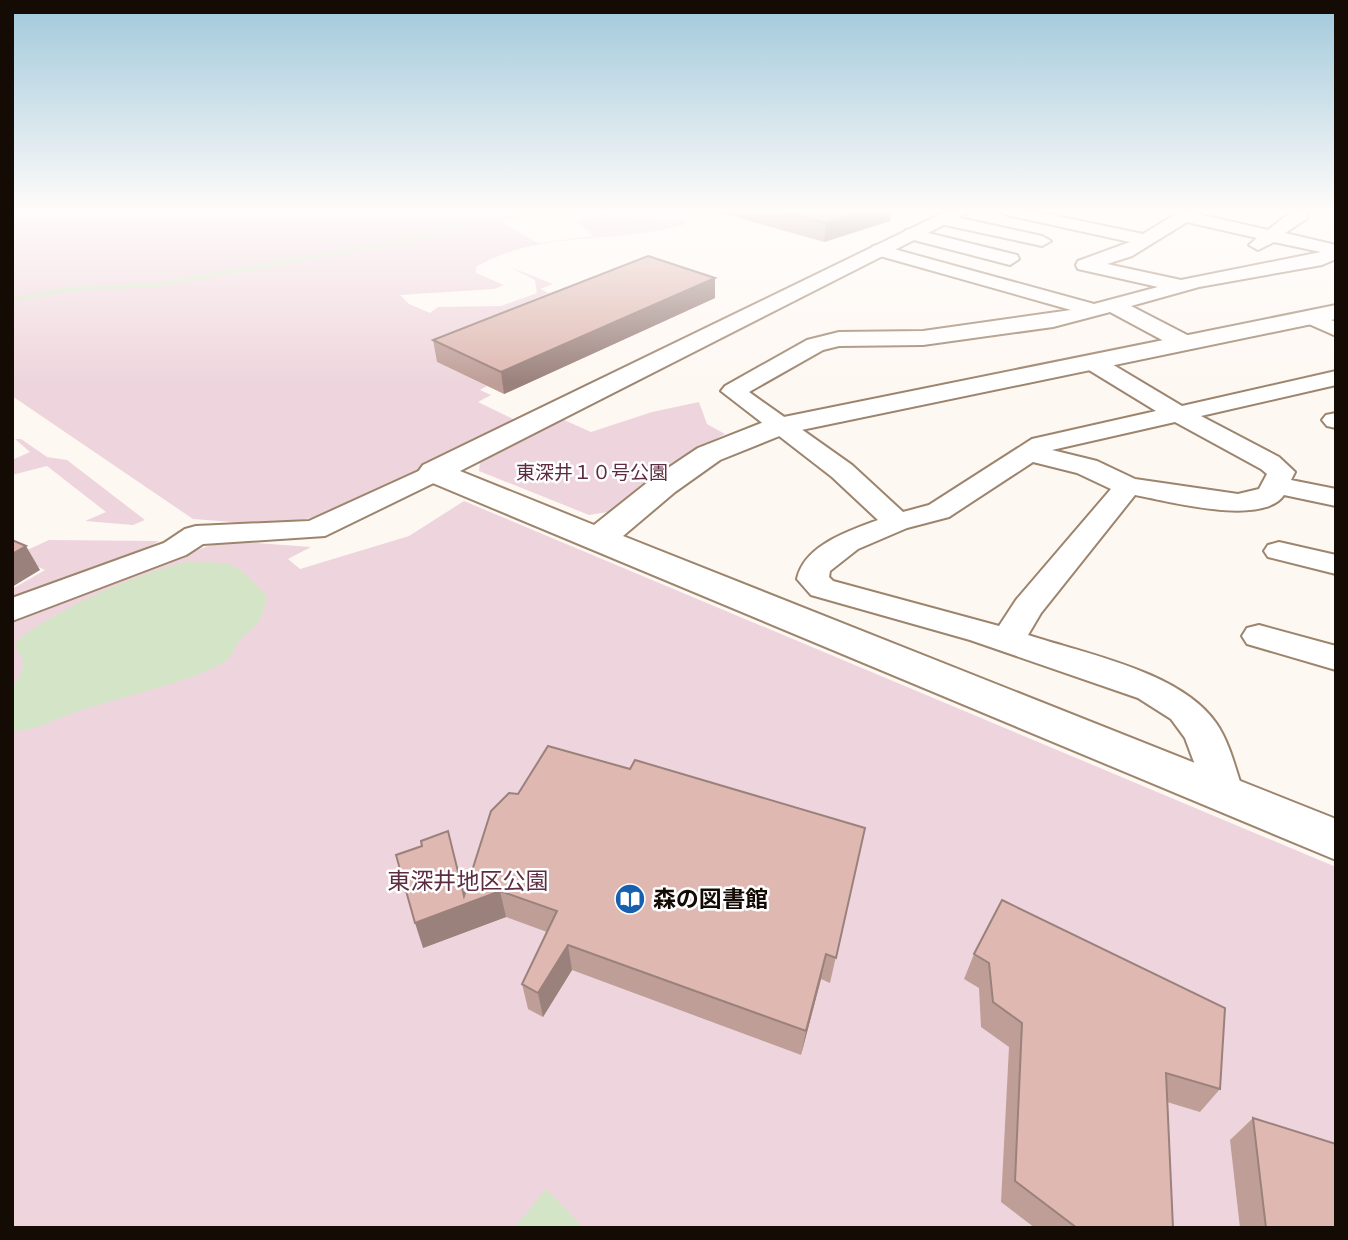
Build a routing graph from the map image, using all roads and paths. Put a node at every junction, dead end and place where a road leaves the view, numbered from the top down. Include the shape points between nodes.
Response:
1 (843, 268) edge
2 (949, 268) edge
3 (1099, 268) edge
4 (1245, 268) edge
5 (1276, 268) edge
6 (1253, 272) junction
7 (1183, 286) junction
8 (1105, 308) junction
9 (1322, 315) edge
10 (1336, 330) edge
11 (1185, 343) junction
12 (1092, 362) junction
13 (1336, 378) edge
14 (1178, 414) junction
15 (779, 426) junction
16 (1027, 452) junction
17 (433, 472) junction
18 (1276, 485) junction
19 (1128, 486) junction
20 (1336, 498) edge
21 (897, 522) junction
22 (599, 538) junction
23 (1279, 551) dead end
24 (1336, 565) edge
25 (12, 610) edge
26 (1259, 636) dead end
27 (1007, 641) junction
28 (1336, 658) edge
29 (1224, 794) junction
30 (1336, 839) edge

1 - 17 street
2 - 8 street
3 - 7 street
4 - 6 street
5 - 6 street
6 - 7 street
7 - 8 street
8 - 11 street
8 - 15 street via 1053,321 923,338 839,339 815,345 733,391
9 - 10 street
9 - 11 street
11 - 12 street
12 - 14 street
12 - 15 street
13 - 14 street
14 - 16 street
14 - 18 street via 1270,463 1281,472
15 - 21 street via 842,471
15 - 22 street via 709,454
16 - 19 street via 1087,467
16 - 21 street via 939,511
17 - 22 street
17 - 25 street via 315,530 196,535 175,549
18 - 19 street via 1259,502 1238,503
18 - 20 street
19 - 27 street via 1028,607
21 - 27 street via 847,543 815,567 813,579 822,588
22 - 29 street
23 - 24 street
26 - 28 street
27 - 29 street via 1151,690 1184,709 1203,734
29 - 30 street

